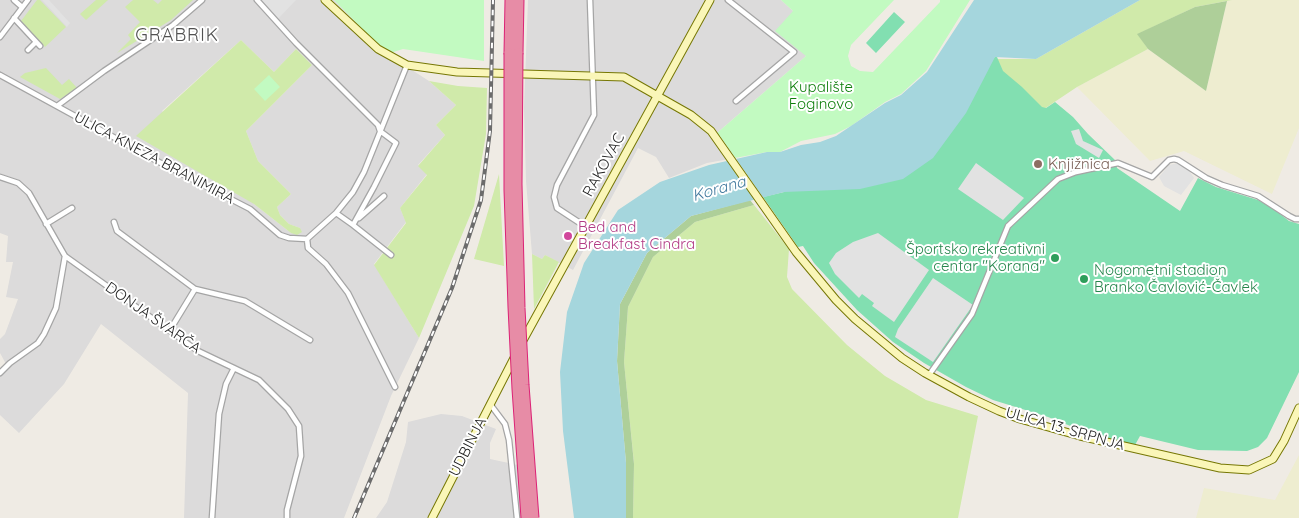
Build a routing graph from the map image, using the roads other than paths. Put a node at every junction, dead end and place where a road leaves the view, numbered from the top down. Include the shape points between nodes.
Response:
1 (14, 0) edge
2 (28, 0) edge
3 (202, 0) edge
4 (257, 0) edge
5 (325, 0) edge
6 (510, 0) edge
7 (519, 0) edge
8 (590, 0) edge
9 (710, 0) edge
10 (728, 0) edge
11 (22, 7) junction
12 (14, 18) junction
13 (0, 38) edge
14 (28, 50) dead end
15 (514, 53) junction
16 (407, 65) junction
17 (0, 75) edge
18 (592, 75) junction
19 (658, 96) junction
20 (736, 101) dead end
21 (57, 106) junction
22 (380, 131) junction
23 (0, 177) edge
24 (384, 196) dead end
25 (72, 208) dead end
26 (336, 213) junction
27 (1299, 219) edge
28 (114, 222) dead end
29 (354, 222) junction
30 (46, 224) junction
31 (586, 227) junction
32 (307, 239) junction
33 (391, 255) dead end
34 (65, 256) junction
35 (195, 289) junction
36 (170, 330) junction
37 (310, 340) dead end
38 (234, 368) junction
39 (0, 373) edge
40 (929, 375) junction
41 (395, 387) dead end
42 (490, 404) junction
43 (1299, 408) edge
44 (212, 518) edge
45 (287, 518) edge
46 (432, 518) edge
47 (517, 518) edge
48 (526, 518) edge
49 (534, 518) edge

1 - 11 street
2 - 11 street
3 - 21 street
4 - 22 street via 378,125
5 - 16 street via 378,49
6 - 15 highway
7 - 15 highway
8 - 18 street
9 - 19 street, RAKOVAC
10 - 20 street via 794,52
11 - 12 street
12 - 13 street
12 - 14 street via 38,44
15 - 48 highway, bridge via 510,190 513,307
15 - 49 highway, bridge via 520,308
16 - 18 street, ULICA 13. SRPNJA via 457,72
16 - 22 street
17 - 21 street, ULICA KNEZA BRANIMIRA
18 - 19 street, ULICA 13. SRPNJA via 624,77
18 - 31 street via 594,115 557,185 554,197 557,208
19 - 31 street, RAKOVAC
19 - 40 street, ULICA 13. SRPNJA via 701,121 717,138 791,245 836,300 902,358
21 - 32 street, ULICA KNEZA BRANIMIRA via 250,209 280,235
22 - 26 street via 364,172
22 - 29 street via 396,143
23 - 30 street, DONJA ŠVARČA via 13,180 29,192
24 - 29 street
25 - 30 street
26 - 29 street
26 - 32 street
27 - 40 street via 1258,196 1206,178 1174,159 1169,160 1152,178 1118,163 1058,179 1008,226 972,314
28 - 35 street via 117,231
29 - 33 street
30 - 34 street, DONJA ŠVARČA
31 - 42 street, RAKOVAC
32 - 41 street via 308,248 326,264 348,293
34 - 36 street, DONJA ŠVARČA
34 - 39 street via 56,308 44,334 38,343
35 - 36 street
35 - 37 street via 245,301
36 - 38 street, DONJA ŠVARČA via 198,351
38 - 44 street via 226,384 219,414
38 - 45 street, DONJA ŠVARČA via 259,380 278,398 299,426 301,456
40 - 43 street, ULICA 13. SRPNJA via 1020,419 1070,434 1220,468 1250,470 1272,459
42 - 46 street, UDBINJA
42 - 47 street, UDBINJA via 506,424

